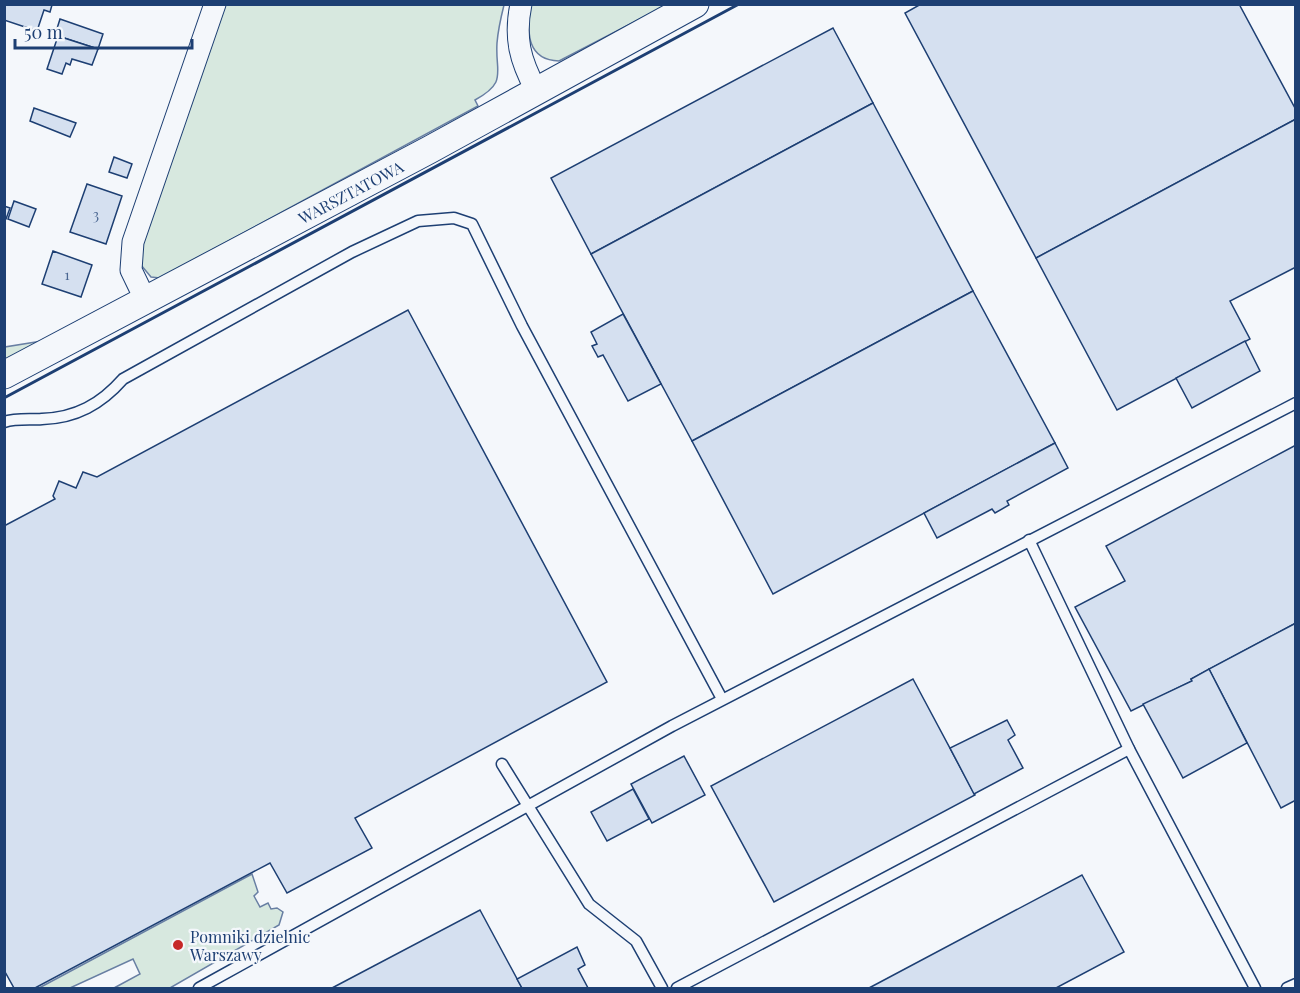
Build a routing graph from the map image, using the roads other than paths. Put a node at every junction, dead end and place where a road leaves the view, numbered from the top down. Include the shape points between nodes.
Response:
1 (216, 4) edge
2 (521, 4) edge
3 (694, 4) edge
4 (536, 90) junction
5 (145, 299) junction
6 (4, 375) edge
7 (1296, 403) edge
8 (4, 422) edge
9 (1029, 540) junction
10 (722, 699) junction
11 (1129, 749) junction
12 (502, 764) dead end
13 (527, 806) junction
14 (1296, 984) edge
15 (199, 988) edge
16 (662, 988) edge
17 (676, 988) edge
18 (1255, 988) edge
19 (1287, 988) edge

1 - 5 street via 131,250 131,270
2 - 4 street via 518,50
3 - 4 street, WARSZTATOWA
4 - 5 street, WARSZTATOWA
5 - 6 street, WARSZTATOWA
7 - 9 lane
8 - 10 lane via 56,419 89,409 123,379 352,252 418,221 454,219 472,224 522,326
9 - 10 lane
9 - 11 lane
10 - 13 lane
11 - 17 lane
11 - 18 lane
12 - 13 lane
13 - 15 lane
13 - 16 lane via 590,904 636,941
14 - 19 lane

